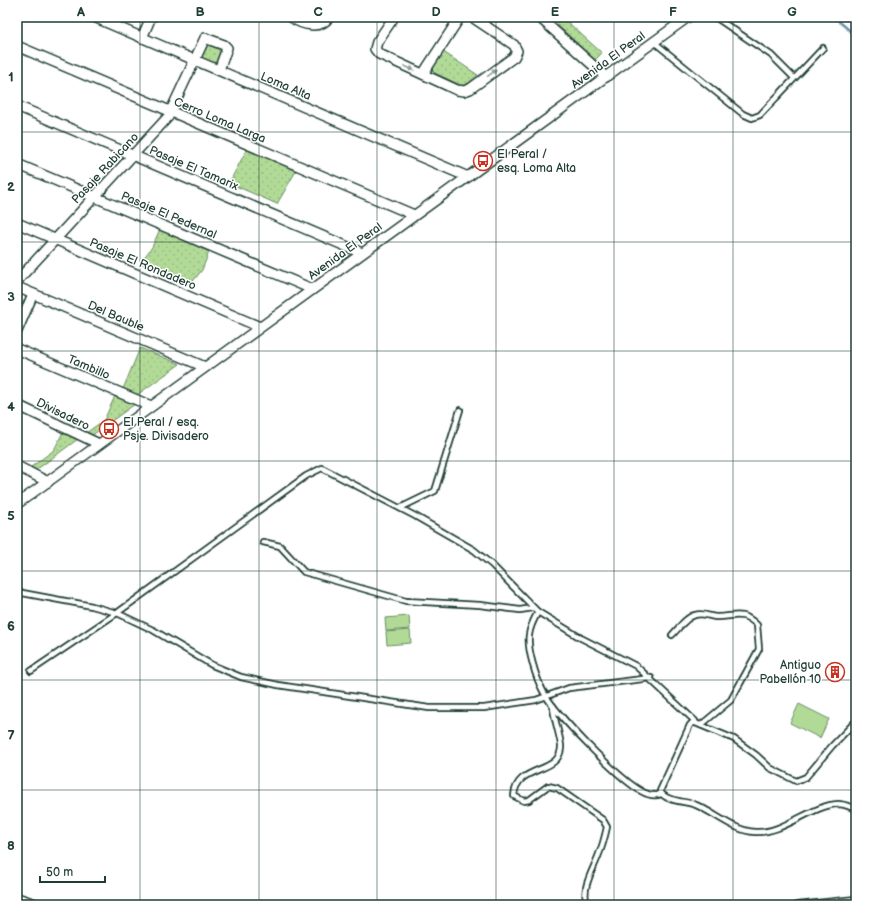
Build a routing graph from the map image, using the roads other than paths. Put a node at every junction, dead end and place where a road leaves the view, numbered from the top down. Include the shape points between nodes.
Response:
1 (94, 17) edge
2 (151, 17) edge
3 (290, 17) edge
4 (329, 17) edge
5 (394, 17) edge
6 (460, 17) edge
7 (472, 17) edge
8 (539, 17) edge
9 (688, 17) edge
10 (715, 17) edge
11 (142, 38) junction
12 (654, 42) junction
13 (17, 46) edge
14 (823, 48) dead end
15 (195, 60) junction
16 (219, 70) junction
17 (423, 74) junction
18 (606, 77) junction
19 (794, 78) junction
20 (17, 106) edge
21 (171, 112) junction
22 (133, 155) junction
23 (17, 164) edge
24 (468, 176) junction
25 (95, 197) junction
26 (414, 216) junction
27 (17, 223) edge
28 (55, 240) junction
29 (362, 253) junction
30 (17, 281) edge
31 (17, 287) edge
32 (312, 289) junction
33 (33, 294) junction
34 (260, 327) junction
35 (17, 331) edge
36 (17, 349) edge
37 (205, 367) junction
38 (17, 405) edge
39 (151, 406) junction
40 (460, 410) dead end
41 (99, 444) junction
42 (17, 466) edge
43 (48, 482) junction
44 (17, 504) edge
45 (400, 508) junction
46 (263, 542) dead end
47 (17, 592) edge
48 (533, 608) junction
49 (538, 612) junction
50 (117, 613) junction
51 (672, 635) dead end
52 (31, 671) dead end
53 (650, 678) junction
54 (546, 696) junction
55 (553, 706) junction
56 (695, 721) junction
57 (856, 721) edge
58 (701, 725) junction
59 (661, 794) junction
60 (856, 809) edge
61 (17, 898) edge
62 (856, 900) edge
63 (38, 905) edge
64 (587, 905) edge
65 (797, 905) edge

1 - 11 street, Loma Alta
2 - 11 street
3 - 4 street via 316,26 323,24
5 -> 17 street via 375,49 379,54
6 - 17 street
17 -> 7 street via 464,91 514,57 517,51 514,45
8 - 18 street
9 - 12 street, Avenida El Peral
10 - 19 lane via 766,50
11 - 15 street, Loma Alta
12 - 18 street, Avenida El Peral
12 - 19 lane via 743,114 752,118 760,115
13 - 21 street, Cerro Loma Larga
14 - 19 lane
15 - 16 street, Loma Alta
15 - 16 street, Pasaje Rabicano via 204,40 210,39 227,48
15 - 21 street, Pasaje Rabicano
16 - 24 street, Loma Alta
18 - 24 street, Avenida El Peral
20 - 22 street, Pasaje El Tamarix
21 - 22 street, Pasaje Rabicano
21 - 26 street, Cerro Loma Larga
22 - 25 street, Pasaje Rabicano
22 - 29 street, Pasaje El Tamarix
23 - 25 street, Pasaje El Pedernal
24 - 26 street, Avenida El Peral
25 - 28 street, Pasaje Rabicano
25 - 32 street, Pasaje El Pedernal
26 - 29 street, Avenida El Peral
27 - 28 street, Pasaje El Rondadero
28 - 30 street, Pasaje Rabicano
28 - 34 street, Pasaje El Rondadero
29 - 32 street, Avenida El Peral
31 - 33 street, Del Bauble
32 - 34 street, Avenida El Peral
33 - 35 street
33 - 37 street, Del Bauble
34 - 37 street, Avenida El Peral
36 - 39 street, Tambillo
37 - 39 street, Avenida El Peral
38 - 41 street, Divisadero
39 - 41 street, Avenida El Peral
40 - 45 lane via 435,491
41 - 43 street, Avenida El Peral
42 - 43 street
43 - 44 street, Avenida El Peral
45 - 48 lane via 480,555
45 - 50 lane via 330,470 318,469
46 - 48 lane via 280,546 304,572 406,601 520,610
47 - 50 lane
48 - 49 lane
49 - 53 lane via 581,638 632,663
49 - 54 lane via 530,627 528,641 538,678
50 - 52 lane
50 - 54 lane via 153,630 229,674 278,685 429,708 484,708
51 - 58 lane via 696,614 717,617 739,614 750,617 757,625 759,649 731,700
53 - 54 lane via 569,688
53 - 56 lane
54 - 55 lane
55 - 59 lane via 611,766 639,790 652,795
55 - 64 lane via 562,747 560,753 552,763 518,780 514,796 524,801 548,786 558,788 603,820 607,827 586,885
56 - 58 lane
56 - 59 lane via 690,725 661,788
57 - 58 lane via 806,777 796,781 770,768 734,739
59 - 60 lane via 696,805 743,830 756,833 779,827 831,805 842,804
61 - 63 street
62 - 65 lane

